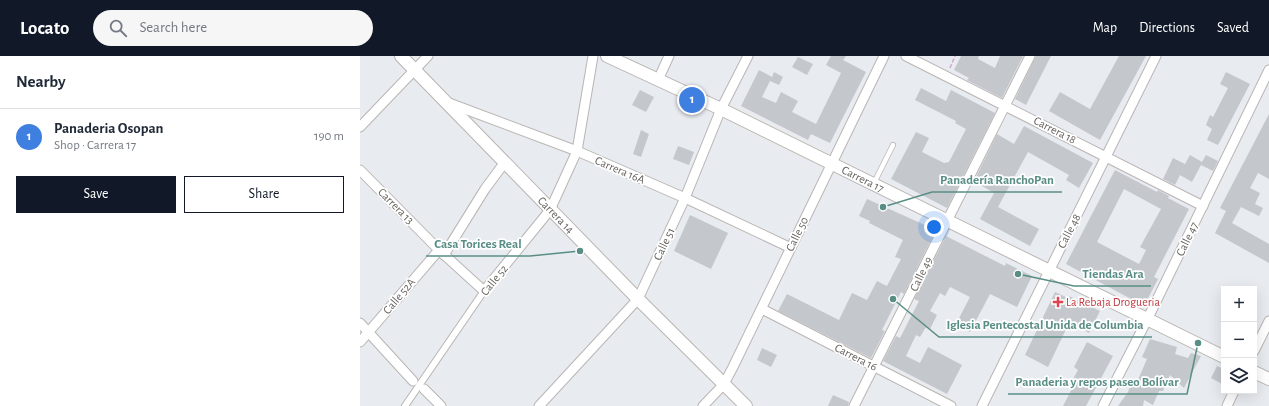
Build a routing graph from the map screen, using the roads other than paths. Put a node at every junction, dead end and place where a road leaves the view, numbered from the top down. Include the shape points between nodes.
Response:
1 (401, 56) edge
2 (428, 56) edge
3 (593, 56) edge
4 (607, 56) edge
5 (669, 56) edge
6 (748, 56) edge
7 (884, 56) edge
8 (906, 56) edge
9 (1030, 56) edge
10 (1156, 56) edge
11 (415, 70) junction
12 (1269, 70) edge
13 (658, 80) junction
14 (445, 102) junction
15 (1005, 105) junction
16 (721, 109) junction
17 (360, 127) edge
18 (893, 145) dead end
19 (577, 151) junction
20 (1107, 157) junction
21 (505, 162) junction
22 (831, 164) junction
23 (360, 170) edge
24 (874, 185) junction
25 (686, 198) junction
26 (1203, 206) junction
27 (550, 210) junction
28 (947, 222) junction
29 (790, 248) junction
30 (442, 252) junction
31 (1048, 271) junction
32 (484, 291) junction
33 (638, 299) junction
34 (762, 309) junction
35 (1147, 320) junction
36 (1269, 321) edge
37 (360, 323) edge
38 (368, 332) junction
39 (360, 342) edge
40 (1257, 345) edge
41 (1221, 356) edge
42 (875, 367) junction
43 (1257, 373) edge
44 (1269, 379) edge
45 (413, 381) dead end
46 (724, 384) junction
47 (424, 389) dead end
48 (1233, 394) edge
49 (405, 406) edge
50 (441, 406) edge
51 (539, 406) edge
52 (703, 406) edge
53 (746, 406) edge
54 (854, 406) edge
55 (951, 406) edge
56 (982, 406) edge
57 (1103, 406) edge
58 (1227, 406) edge

1 - 11 main road, Carrera 14
2 - 11 street
3 - 19 street, Calle 52
4 - 13 main road, Carrera 17
5 - 13 street
6 - 16 street, Calle 51
7 - 22 street, Calle 50
8 - 15 street, Carrera 18
9 - 15 street, Calle 49
10 - 20 street, Calle 48
11 - 14 main road, Carrera 14
11 - 17 street
12 - 26 street, Calle 47
13 - 16 main road, Carrera 17
14 - 19 street, Carrera 16A
14 - 21 main road, Carrera 14
15 - 20 street, Carrera 18
15 - 28 street, Calle 49
16 - 22 main road, Carrera 17
16 - 25 street, Calle 51
18 - 24 lane
19 - 25 street, Carrera 16A
19 - 27 street, Calle 52
20 - 26 street, Carrera 18
20 - 31 street, Calle 48
21 - 27 main road, Carrera 14
21 - 30 street, Calle 52A
22 - 24 main road, Carrera 17
22 - 29 street, Calle 50
23 - 30 street, Carrera 13
24 - 28 main road, Carrera 17
25 - 29 street, Carrera 16A
25 - 33 street, Calle 51
26 - 35 street, Calle 47
27 - 32 street, Calle 52
27 - 33 main road, Carrera 14
28 - 31 main road, Carrera 17
28 - 42 street, Calle 49
29 - 34 street, Calle 50
30 - 32 street, Carrera 13
30 - 38 street, Calle 52A
31 - 35 main road, Carrera 17
31 - 56 street, Calle 48
32 - 49 street, Calle 52
33 - 46 main road, Carrera 14
33 - 51 street, Calle 51
34 - 42 street, Carrera 16
34 - 46 street, Calle 50
35 - 41 main road, Carrera 17
35 - 57 street, Calle 47
36 - 40 street
37 - 38 street
38 - 39 street, Calle 52A
38 - 45 street
42 - 54 street, Calle 49
42 - 55 street, Carrera 16
43 - 44 main road
46 - 52 street, Calle 50
46 - 53 main road, Carrera 14
47 - 50 street
48 - 58 street

